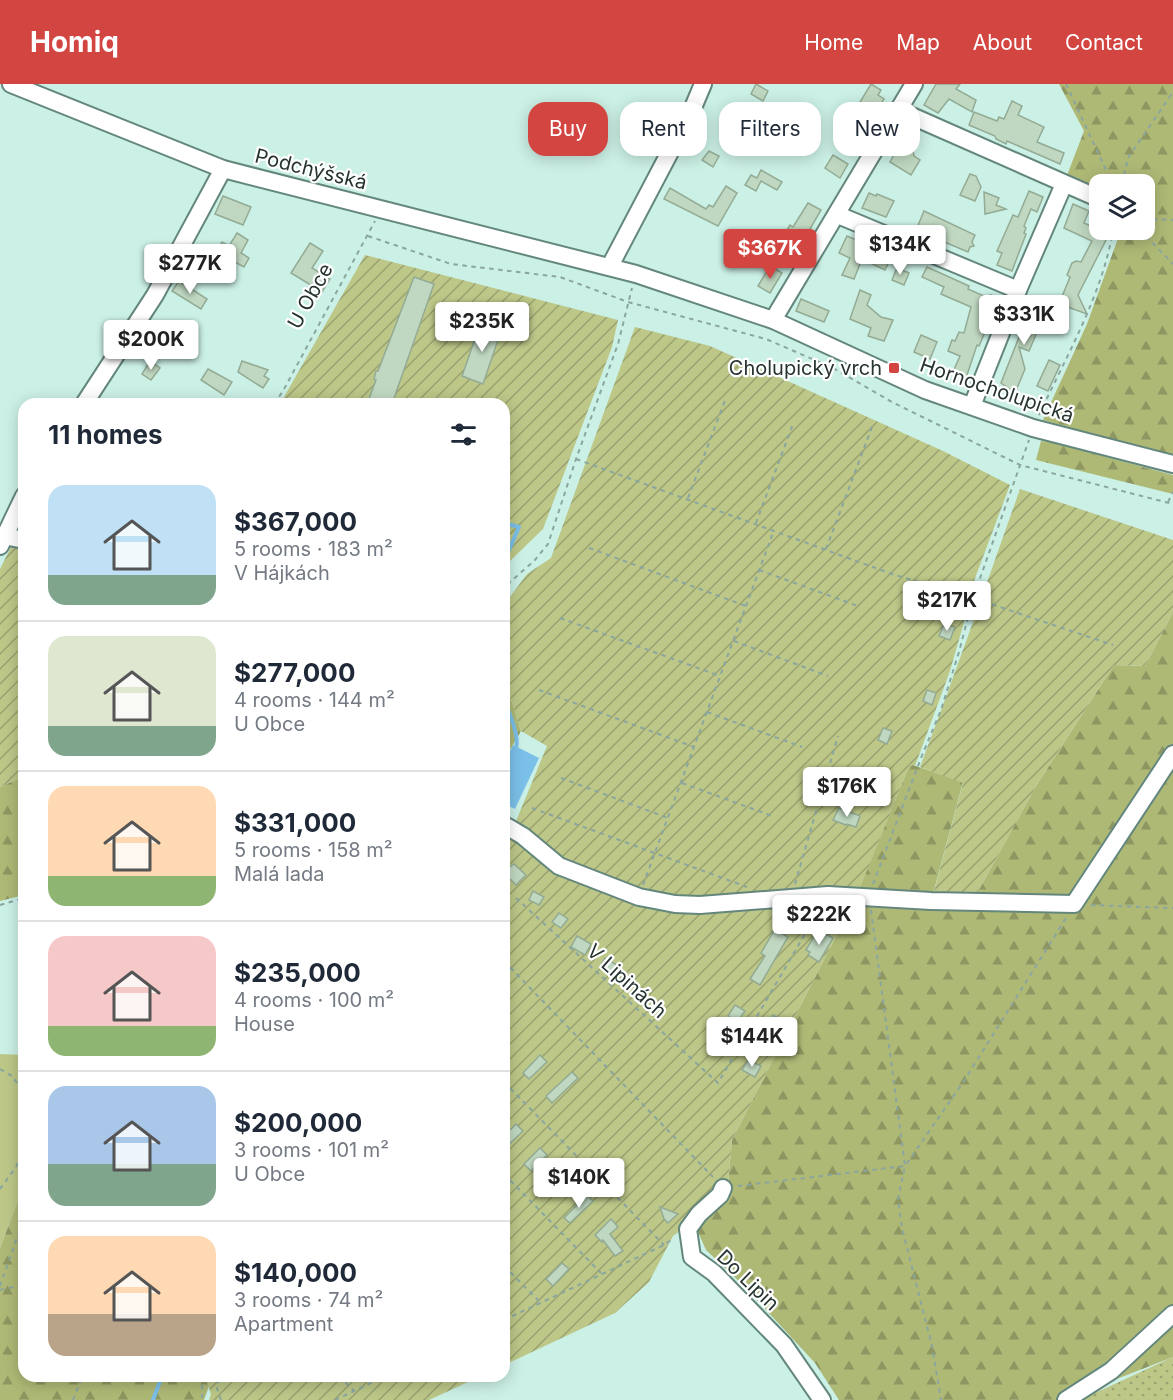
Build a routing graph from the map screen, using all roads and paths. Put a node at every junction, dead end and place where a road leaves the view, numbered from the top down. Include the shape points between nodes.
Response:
1 (10, 84) edge
2 (703, 84) edge
3 (914, 84) edge
4 (1066, 84) edge
5 (1173, 92) edge
6 (903, 102) edge
7 (920, 120) edge
8 (871, 156) edge
9 (223, 169) junction
10 (1108, 174) edge
11 (1124, 174) edge
12 (1064, 184) junction
13 (1089, 194) edge
14 (381, 208) junction
15 (837, 215) junction
16 (1155, 219) edge
17 (1173, 220) edge
18 (368, 236) junction
19 (1111, 240) edge
20 (1150, 240) edge
21 (1173, 264) edge
22 (610, 266) junction
23 (1018, 290) junction
24 (628, 302) junction
25 (773, 320) junction
26 (88, 398) edge
27 (278, 398) edge
28 (726, 398) dead end
29 (972, 406) junction
30 (793, 424) dead end
31 (872, 426) dead end
32 (1033, 428) junction
33 (576, 459) junction
34 (1173, 464) edge
35 (1020, 465) junction
36 (1173, 492) edge
37 (688, 498) junction
38 (1168, 502) junction
39 (1173, 504) edge
40 (18, 508) edge
41 (756, 523) junction
42 (774, 530) junction
43 (18, 540) edge
44 (2, 541) edge
45 (589, 548) dead end
46 (826, 549) junction
47 (759, 570) junction
48 (510, 582) edge
49 (973, 598) junction
50 (746, 606) junction
51 (858, 606) dead end
52 (560, 618) dead end
53 (734, 641) junction
54 (1113, 645) dead end
55 (720, 676) junction
56 (828, 676) dead end
57 (539, 690) dead end
58 (707, 712) junction
59 (838, 736) dead end
60 (694, 747) junction
61 (802, 747) dead end
62 (1173, 754) edge
63 (561, 778) dead end
64 (682, 783) junction
65 (532, 808) dead end
66 (668, 818) junction
67 (775, 818) dead end
68 (510, 828) edge
69 (655, 853) junction
70 (752, 889) dead end
71 (828, 895) junction
72 (639, 897) junction
73 (516, 898) dead end
74 (791, 898) junction
75 (869, 898) junction
76 (18, 900) edge
77 (1074, 904) junction
78 (0, 905) edge
79 (1173, 908) edge
80 (510, 967) edge
81 (0, 1069) edge
82 (18, 1084) edge
83 (510, 1088) edge
84 (18, 1162) edge
85 (905, 1166) junction
86 (510, 1180) edge
87 (723, 1188) junction
88 (0, 1189) edge
89 (683, 1232) dead end
90 (18, 1236) edge
91 (664, 1245) junction
92 (510, 1272) edge
93 (601, 1273) junction
94 (18, 1286) edge
95 (0, 1288) edge
96 (541, 1303) junction
97 (1173, 1314) edge
98 (510, 1317) edge
99 (80, 1382) edge
100 (201, 1382) edge
101 (218, 1382) edge
102 (345, 1382) edge
103 (373, 1382) edge
104 (354, 1391) junction
105 (73, 1400) edge
106 (201, 1400) edge
107 (221, 1400) edge
108 (335, 1400) edge
109 (822, 1400) edge
110 (941, 1400) edge
111 (1066, 1400) edge

1 - 9 street, Podchýšská
2 - 22 street
3 - 6 street
4 - 10 path
5 - 11 path via 1128,158
7 - 12 street
8 - 15 street
9 - 14 street, Podchýšská
9 - 26 street via 155,295
12 - 13 street
12 - 23 street
14 - 18 path, U Obce
14 - 22 street, Podchýšská
15 - 23 street
15 - 25 street
16 - 17 path
18 - 24 path via 452,264 560,277
18 - 27 path, U Obce
19 - 32 path via 1086,315
20 - 21 path
22 - 25 street, Hornocholupická
23 - 29 street
24 - 33 path via 618,344
24 - 35 path via 766,339 833,368 892,402
25 - 29 street, Hornocholupická via 925,390
28 - 37 path
29 - 32 street, Hornocholupická
30 - 41 path
31 - 46 path
32 - 34 street, Hornocholupická
32 - 35 path
33 - 37 path
33 - 48 path via 548,544
35 - 38 path
35 - 49 path
36 - 38 path
37 - 41 path
38 - 39 path
40 - 44 street
41 - 42 path
42 - 46 path
42 - 47 path
43 - 44 street
45 - 50 path
46 - 49 path via 891,574
47 - 50 path
47 - 51 path
49 - 54 path
49 - 75 path via 941,710
50 - 53 path
52 - 55 path
53 - 55 path
53 - 56 path
55 - 58 path
57 - 60 path
58 - 60 path
58 - 61 path
59 - 74 path
60 - 64 path
62 - 77 street
63 - 66 path
64 - 66 path
64 - 67 path
65 - 69 path
66 - 69 path
68 - 72 street via 559,866
69 - 70 path
69 - 72 path
71 - 73 path, V Lipinách via 718,1083
71 - 74 street
71 - 75 street
72 - 74 street via 700,906
75 - 77 street
75 - 85 path
76 - 78 path
77 - 79 path
77 - 85 path via 964,1082
80 - 87 path
81 - 82 path
83 - 91 path
84 - 88 path
85 - 87 path
85 - 110 path via 898,1199 900,1218 932,1346
86 - 93 path
87 - 109 street, Do Lipin via 688,1229 692,1257 714,1273 784,1345
89 - 91 path
90 - 95 path
91 - 93 path
92 - 96 path
93 - 96 path
94 - 95 path
96 - 98 path
97 - 111 street via 1111,1371
99 - 105 path
100 - 106 path
101 - 107 path
102 - 104 path
103 - 104 path
104 - 108 path

